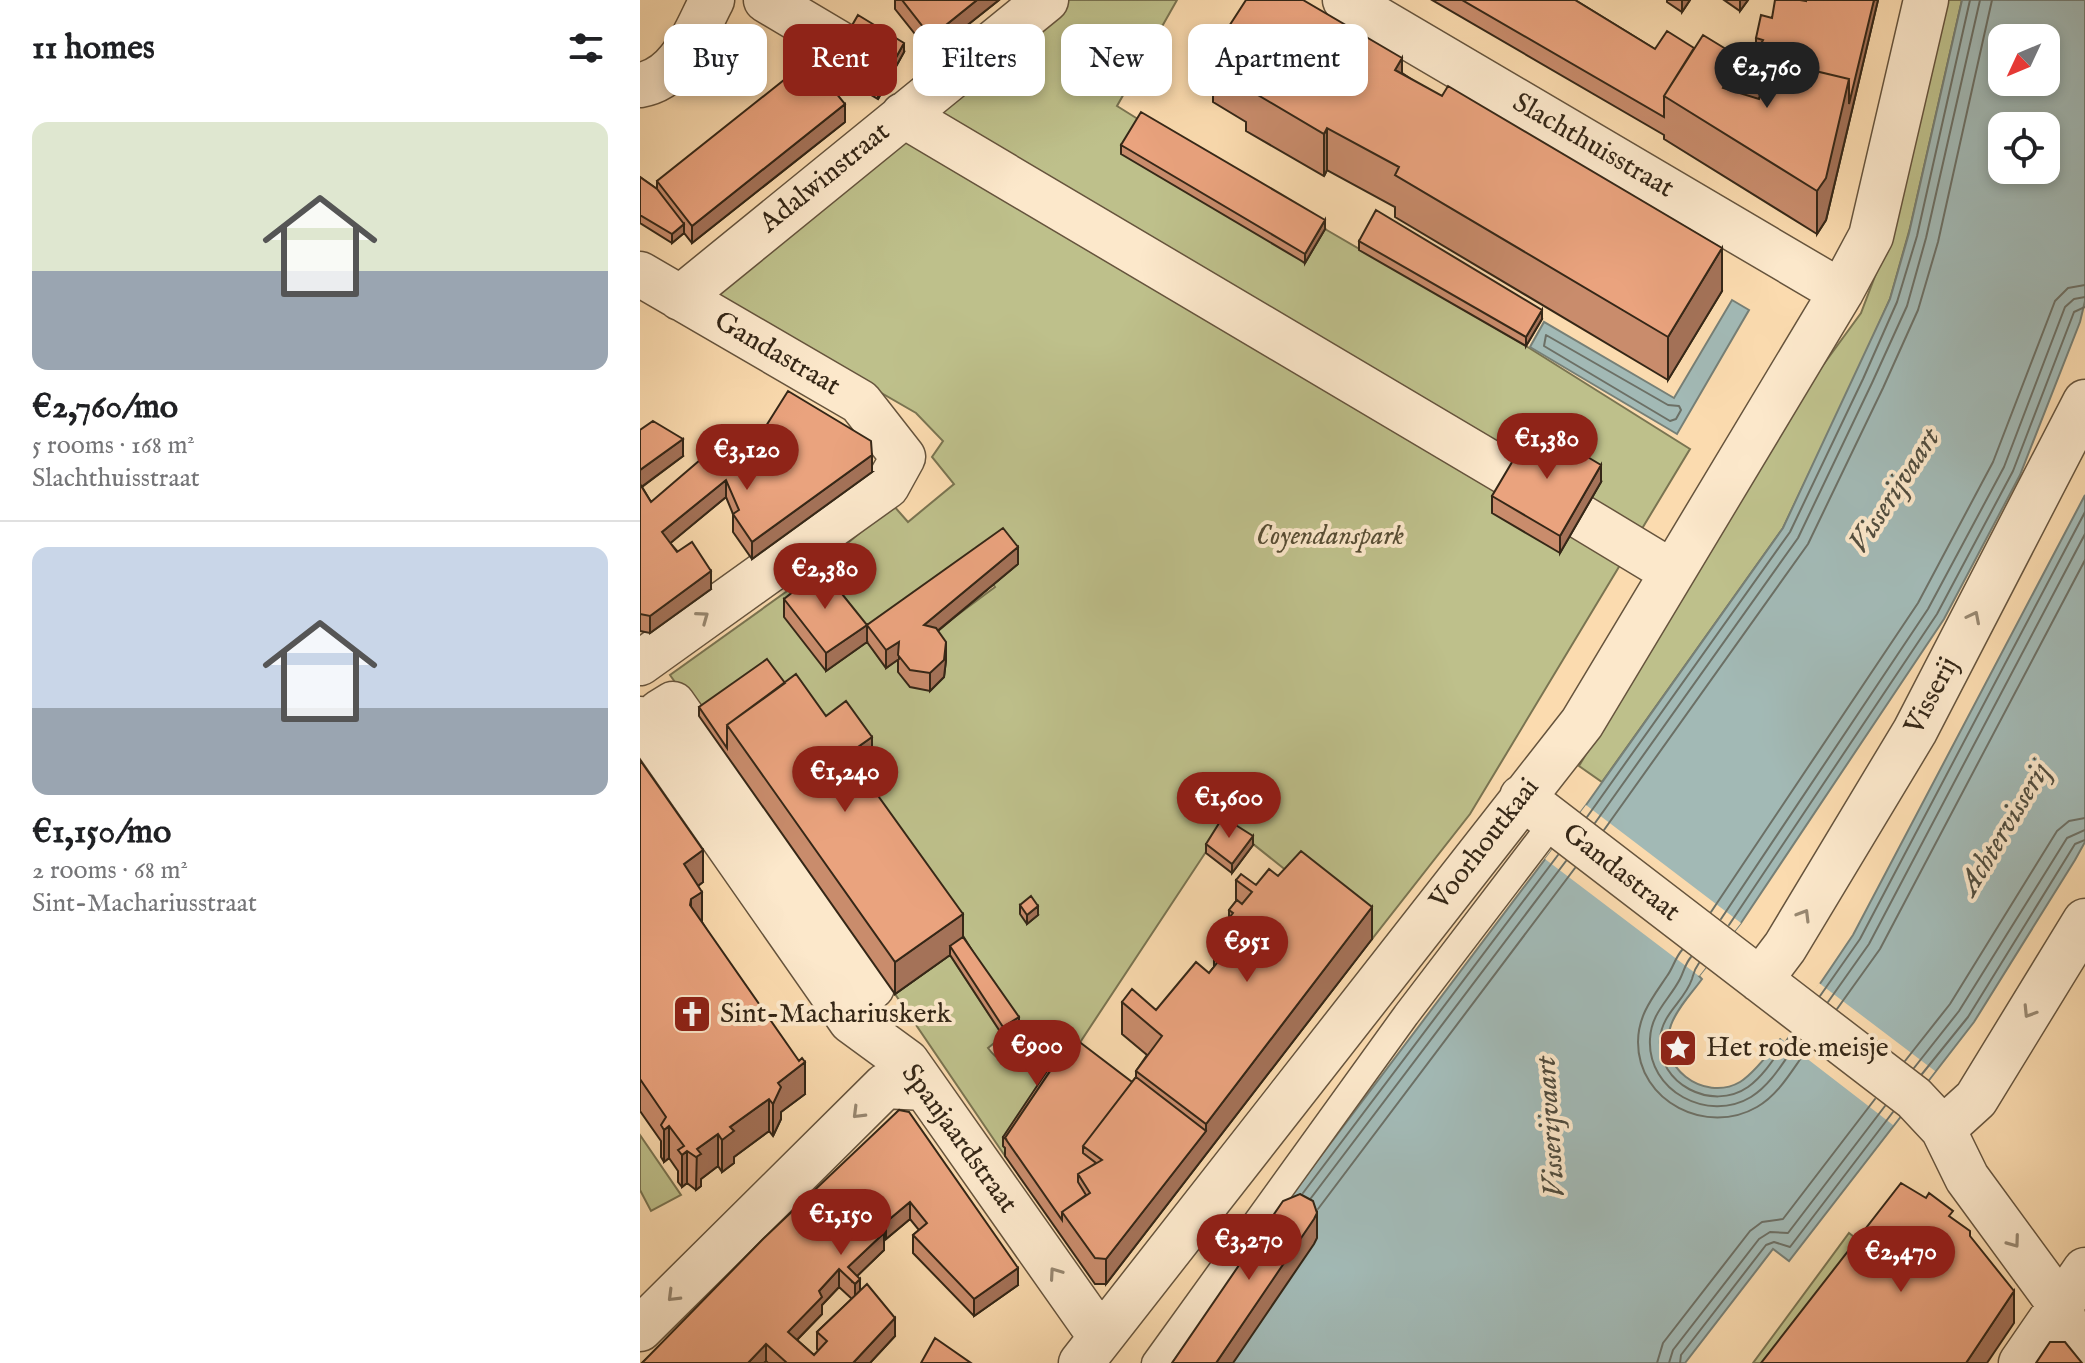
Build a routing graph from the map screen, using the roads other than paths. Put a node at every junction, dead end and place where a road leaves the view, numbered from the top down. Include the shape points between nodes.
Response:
1 (712, 0) edge
2 (766, 0) edge
3 (1046, 0) edge
4 (1345, 0) edge
5 (1926, 0) edge
6 (806, 24) edge
7 (640, 85) edge
8 (908, 94) junction
9 (640, 274) edge
10 (1841, 292) junction
11 (680, 298) junction
12 (2085, 402) edge
13 (1514, 477) edge
14 (1581, 517) edge
15 (1672, 572) junction
16 (640, 663) edge
17 (649, 718) edge
18 (1547, 816) junction
19 (2080, 939) edge
20 (1760, 980) junction
21 (916, 1075) junction
22 (1943, 1129) junction
23 (2085, 1270) edge
24 (2060, 1305) junction
25 (640, 1329) edge
26 (1091, 1350) edge
27 (2085, 1360) edge
28 (1155, 1363) edge
29 (2021, 1363) edge

1 - 7 street via 677,65
2 - 6 street
3 - 8 street, Adalwinstraat
4 - 10 street, Slachthuisstraat
5 - 10 street, Voorhoutkaai via 1871,236
8 - 11 street, Adalwinstraat
8 - 13 street
9 - 11 street, Gandastraat
10 - 15 street, Voorhoutkaai
16 -> 11 street, Gandastraat via 887,486 903,457 860,402
20 -> 12 street, Visserij via 1915,731
14 - 15 street
15 - 18 street, Voorhoutkaai via 1582,723
17 - 21 street, Spanjaardstraat via 851,1021
17 - 21 street via 673,704 876,993
18 - 20 street, Gandastraat
18 - 26 street, Voorhoutkaai
18 - 28 lane
19 -> 22 street via 1976,1099
20 - 22 street via 1914,1098
21 -> 25 street via 885,1086
26 -> 21 street, Spanjaardstraat
22 -> 24 street via 1967,1178
23 - 24 street
24 - 27 street via 2071,1343
24 - 29 street

